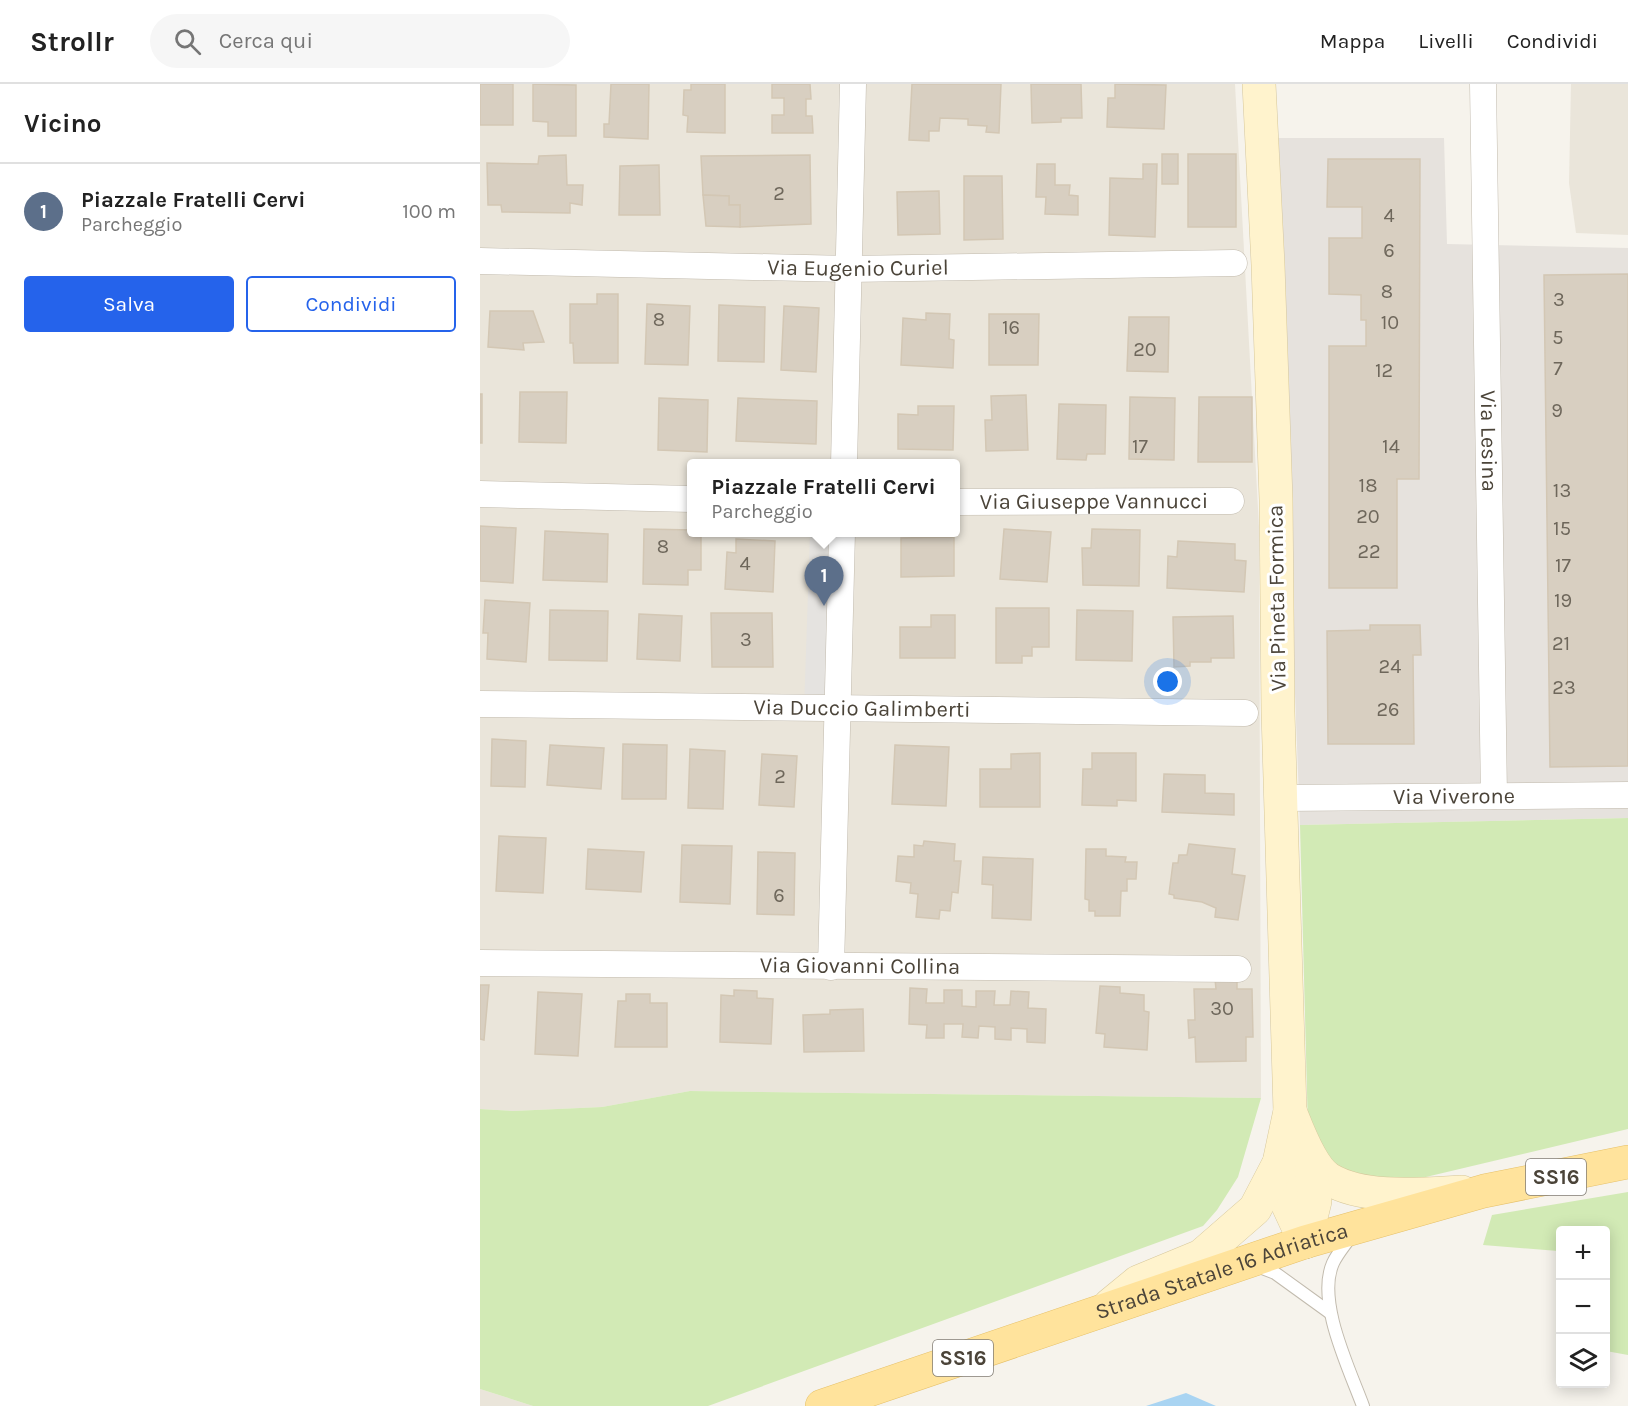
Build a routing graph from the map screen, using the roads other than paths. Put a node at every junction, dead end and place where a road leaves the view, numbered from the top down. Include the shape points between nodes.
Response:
1 (853, 84) edge
2 (1259, 84) edge
3 (1483, 84) edge
4 (480, 261) edge
5 (1234, 263) dead end
6 (849, 269) junction
7 (844, 459) edge
8 (480, 494) edge
9 (687, 499) edge
10 (1231, 501) dead end
11 (960, 502) edge
12 (842, 537) edge
13 (480, 704) edge
14 (838, 709) junction
15 (1245, 713) dead end
16 (1628, 795) edge
17 (1494, 796) junction
18 (1282, 798) junction
19 (480, 963) edge
20 (831, 967) junction
21 (1238, 969) dead end
22 (1294, 1160) junction
23 (1628, 1162) edge
24 (1484, 1191) junction
25 (1356, 1228) junction
26 (1305, 1242) junction
27 (1246, 1262) junction
28 (1104, 1311) junction
29 (1329, 1312) junction
30 (822, 1406) edge
31 (1363, 1406) edge

1 - 6 street
2 - 18 street, Via Pineta Formica via 1275,477
3 - 17 street, Via Lesina
4 - 6 street, Via Eugenio Curiel
5 - 6 street, Via Eugenio Curiel
6 - 7 street
8 - 9 street
10 - 11 street, Via Giuseppe Vannucci
12 - 14 street
13 - 14 street, Via Duccio Galimberti
14 - 15 street, Via Duccio Galimberti
14 - 20 street
16 - 17 street, Via Viverone
17 - 18 street, Via Viverone
18 - 22 street, Via Pineta Formica
19 - 20 street, Via Giovanni Collina
20 - 21 street, Via Giovanni Collina
22 - 24 street via 1362,1192
22 - 26 street, Via Pineta Formica via 1315,1201
22 - 28 street, Via Pineta Formica via 1255,1209 1201,1256 1138,1282
23 - 24 main road, Strada Statale 16 Adriatica / SS16
24 - 25 main road, Strada Statale 16 Adriatica / SS16
25 - 26 main road, Strada Statale 16 Adriatica / SS16
25 - 29 lane via 1332,1264 1327,1287
26 - 27 main road, Strada Statale 16 Adriatica / SS16
27 - 28 main road, Strada Statale 16 Adriatica / SS16
27 - 29 lane via 1275,1273
28 - 30 main road, Strada Statale 16 Adriatica / SS16
29 - 31 lane

